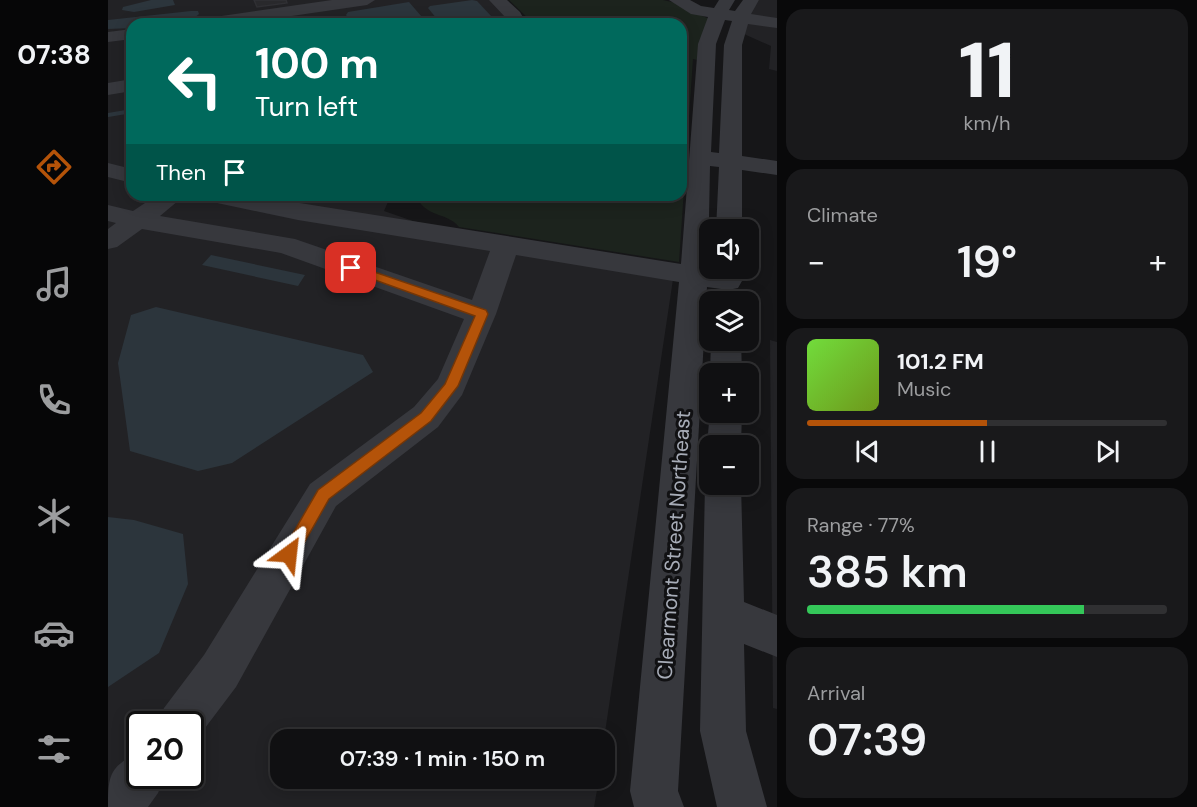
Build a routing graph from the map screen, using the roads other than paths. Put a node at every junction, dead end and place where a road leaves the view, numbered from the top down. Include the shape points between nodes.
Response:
1 (367, 0) edge
2 (497, 0) edge
3 (678, 0) edge
4 (734, 8) edge
5 (242, 18) edge
6 (515, 18) edge
7 (777, 23) edge
8 (126, 35) edge
9 (108, 37) edge
10 (126, 86) edge
11 (108, 89) edge
12 (699, 157) junction
13 (730, 162) junction
14 (777, 168) edge
15 (108, 170) edge
16 (126, 174) edge
17 (164, 201) edge
18 (242, 201) edge
19 (108, 213) edge
20 (729, 219) edge
21 (136, 220) junction
22 (108, 241) edge
23 (506, 245) junction
24 (694, 275) junction
25 (728, 284) edge
26 (482, 314) junction
27 (723, 495) edge
28 (722, 614) junction
29 (777, 636) edge
30 (190, 711) edge
31 (131, 789) edge
32 (655, 802) edge
33 (117, 807) edge
34 (742, 807) edge

1 - 5 street
2 - 6 street
3 - 4 street via 687,6
4 - 7 street
4 - 12 street, Clearmont Street Northeast via 707,44
4 - 13 street
8 - 9 street
10 - 11 street
12 - 13 street
12 - 24 street, Clearmont Street Northeast
13 - 14 street
13 - 20 street
15 - 16 street
17 - 21 street
18 - 23 street
19 - 21 street
21 - 22 street
21 - 26 street via 286,245
23 - 24 street
23 - 26 street
24 - 25 street
24 - 32 street, Clearmont Street Northeast
26 - 30 street via 451,386 426,417 323,495 220,671
27 - 28 street
28 - 29 street
28 - 34 street via 723,730
31 - 33 street

